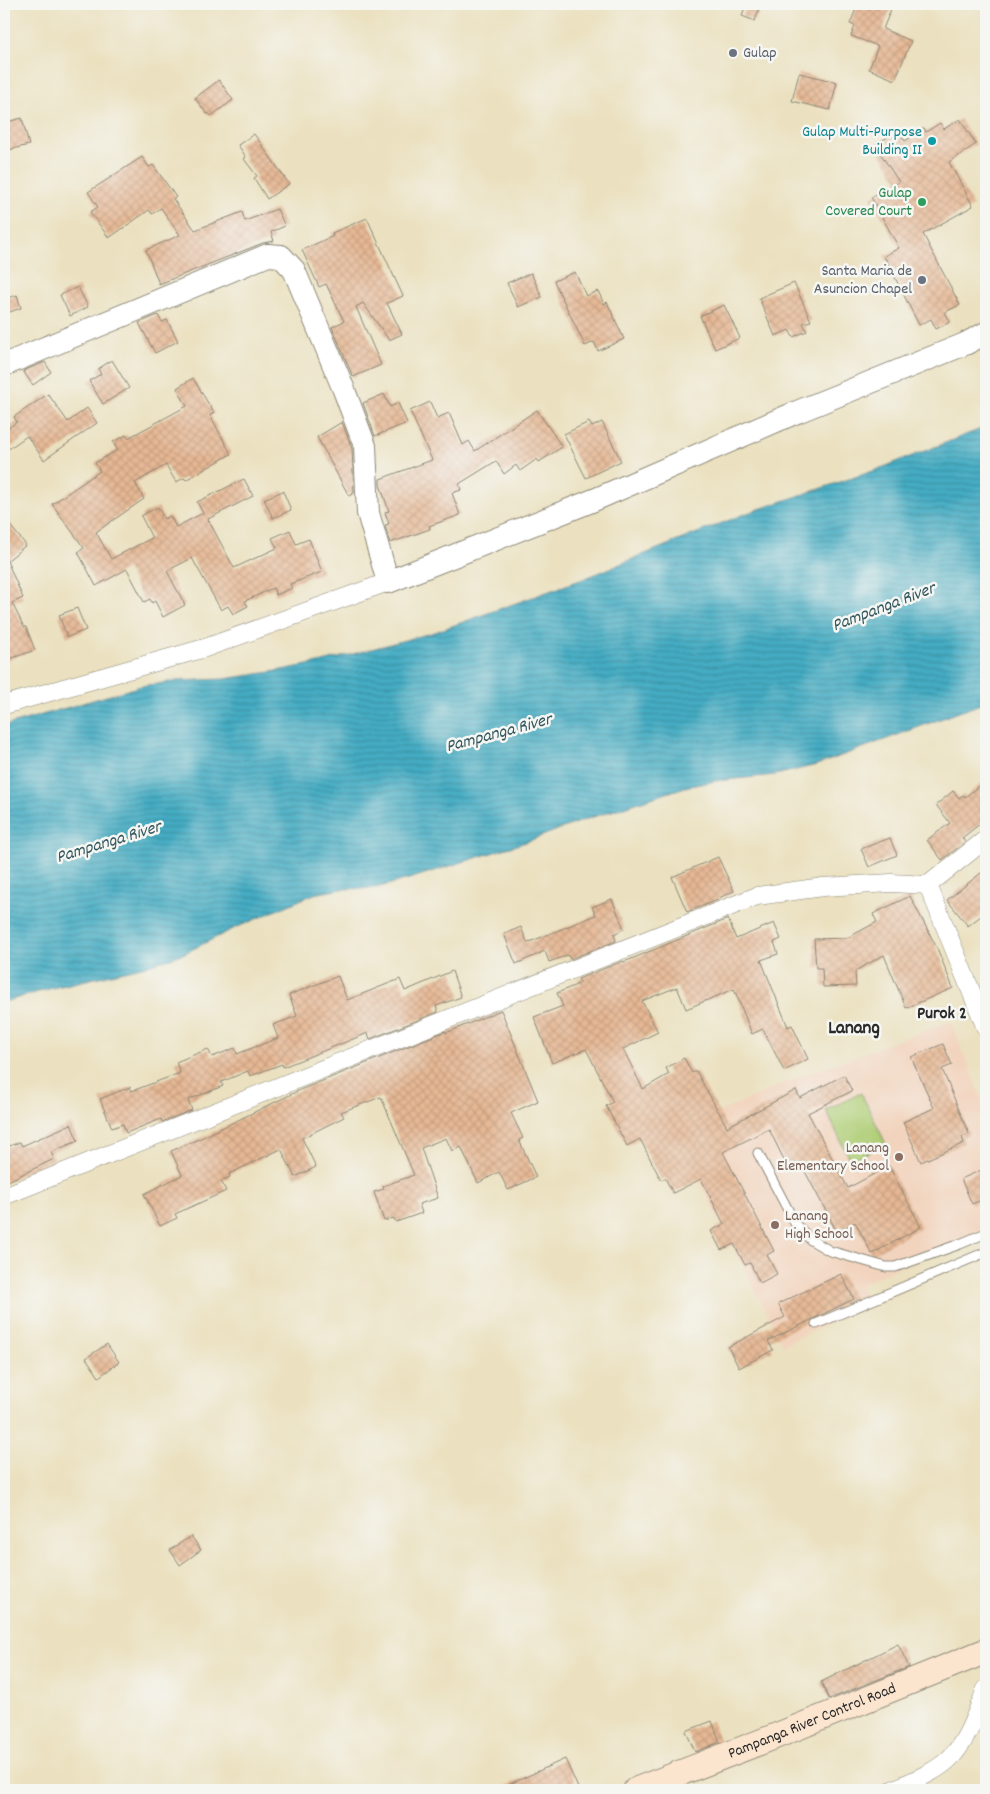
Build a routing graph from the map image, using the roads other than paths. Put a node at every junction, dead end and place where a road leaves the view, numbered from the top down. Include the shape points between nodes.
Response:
1 (986, 333) edge
2 (4, 365) edge
3 (388, 582) junction
4 (4, 705) edge
5 (986, 839) edge
6 (928, 885) junction
7 (986, 1028) edge
8 (758, 1153) dead end
9 (4, 1196) edge
10 (986, 1233) edge
11 (986, 1252) edge
12 (816, 1324) dead end
13 (986, 1651) edge
14 (986, 1689) edge
15 (636, 1790) edge
16 (892, 1790) edge

1 - 3 street via 594,500
2 - 3 street via 268,255 281,256 294,270 365,446 368,513
3 - 4 street via 205,648
5 - 6 street
6 - 7 street
6 - 9 street via 891,883 823,887 757,896
8 - 10 lane via 796,1225 811,1240 830,1251 895,1267
11 - 12 lane
13 - 15 main road, Pampanga River Control Road
14 - 16 street via 970,1730 952,1756 931,1772

